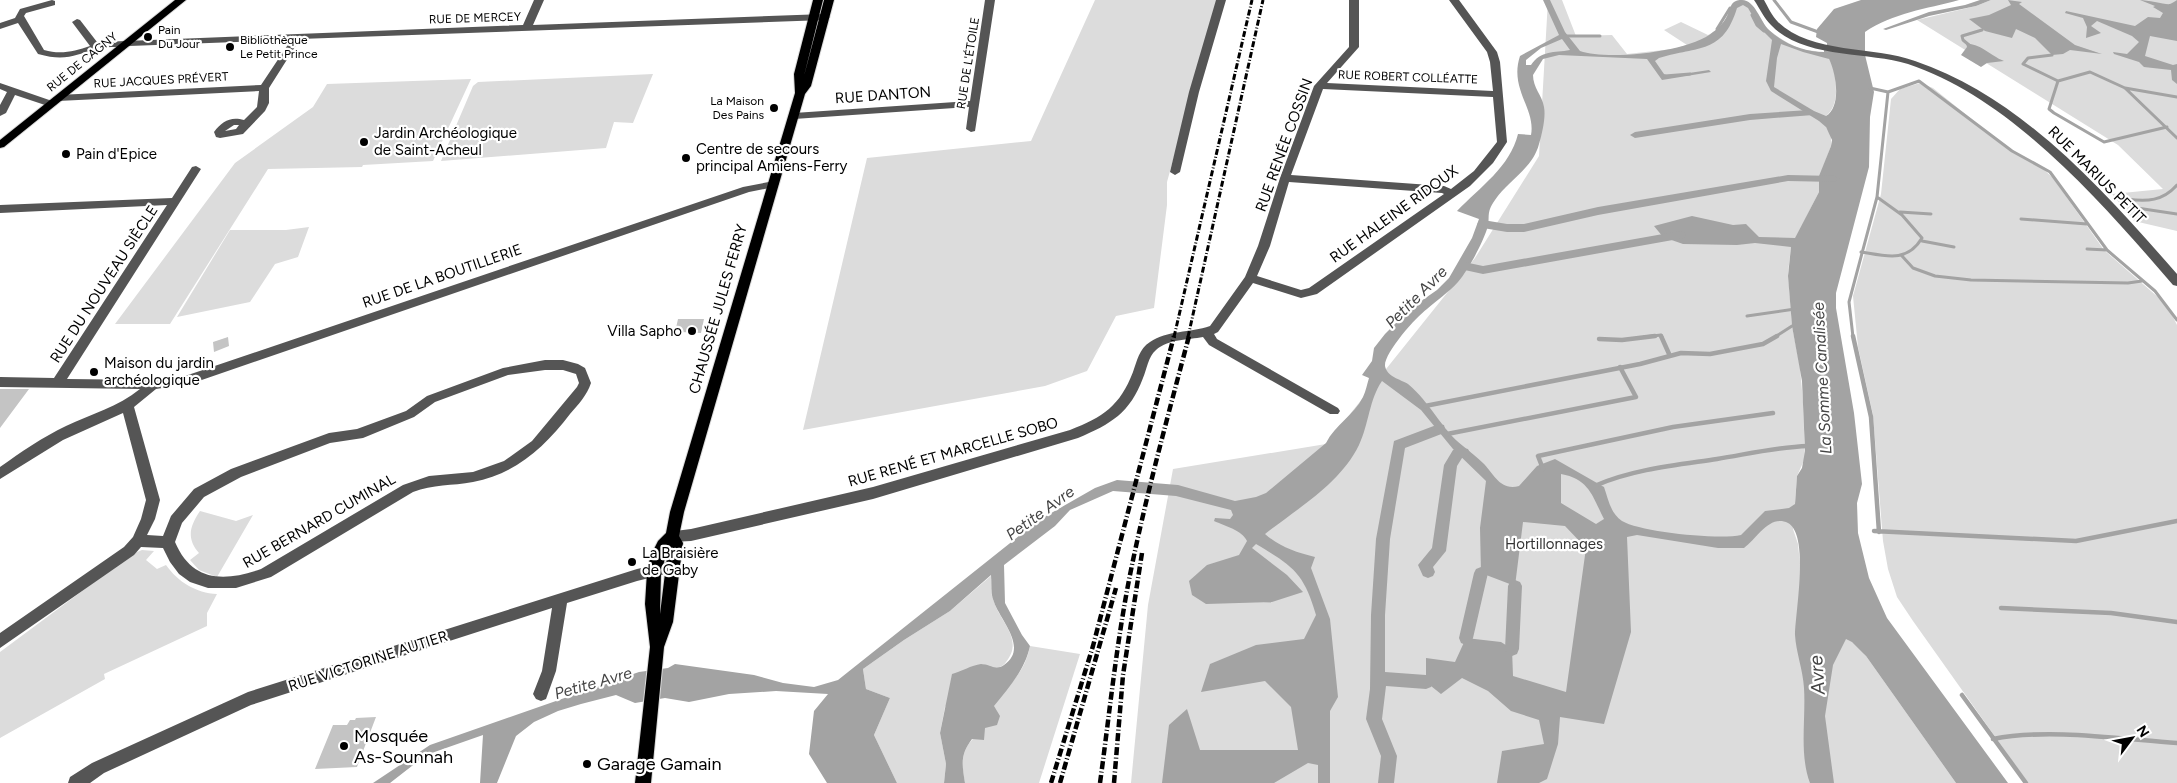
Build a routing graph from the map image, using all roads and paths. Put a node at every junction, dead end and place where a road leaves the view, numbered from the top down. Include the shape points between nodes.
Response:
1 (181, 0) edge
2 (539, 0) edge
3 (818, 0) edge
4 (829, 0) edge
5 (990, 0) edge
6 (1221, 0) edge
7 (1354, 0) edge
8 (1454, 0) edge
9 (1759, 0) edge
10 (52, 3) dead end
11 (812, 17) junction
12 (825, 17) junction
13 (20, 20) junction
14 (77, 22) dead end
15 (0, 26) edge
16 (527, 28) junction
17 (297, 37) junction
18 (126, 44) junction
19 (101, 46) junction
20 (0, 86) edge
21 (1319, 86) junction
22 (264, 88) junction
23 (13, 91) junction
24 (800, 93) junction
25 (1497, 94) junction
26 (54, 101) junction
27 (973, 104) junction
28 (0, 113) edge
29 (794, 116) junction
30 (245, 123) dead end
31 (971, 129) dead end
32 (0, 145) edge
33 (196, 169) dead end
34 (1175, 172) dead end
35 (1285, 178) junction
36 (774, 184) junction
37 (1451, 193) junction
38 (175, 201) junction
39 (0, 209) edge
40 (1250, 278) junction
41 (2177, 282) edge
42 (1203, 333) junction
43 (0, 382) edge
44 (58, 383) junction
45 (153, 385) junction
46 (127, 406) junction
47 (1334, 411) dead end
48 (0, 474) edge
49 (672, 536) junction
50 (138, 541) junction
51 (168, 542) junction
52 (672, 567) junction
53 (655, 570) junction
54 (562, 599) junction
55 (0, 641) edge
56 (657, 647) junction
57 (540, 694) dead end
58 (76, 783) edge
59 (642, 783) edge

1 - 18 main road, RUE DE CAGNY
2 - 16 street
3 - 11 main road, CHAUSSÉE JULES FERRY
4 - 12 main road, CHAUSSÉE JULES FERRY
5 - 27 street, RUE DE L'ÉTOILE
6 - 34 street
7 - 21 street, RUE RENÉE COSSIN via 1354,47
8 - 25 street, RUE HALEINE RIDOUX via 1492,52
9 - 41 street, RUE MARIUS PETIT via 1775,24 1799,40 1912,63 1954,82 2032,132 2100,195
10 - 13 street via 23,11
11 - 12 street, RUE DE MERCEY
11 - 16 street, RUE DE MERCEY
11 - 24 main road, CHAUSSÉE JULES FERRY via 799,74
12 - 24 main road, CHAUSSÉE JULES FERRY via 806,86
13 - 15 street
13 - 19 street, RUE DE MERCEY via 41,52 56,56 72,55
14 - 19 street via 94,44
16 - 17 street, RUE DE MERCEY
17 - 18 street, RUE DE MERCEY
17 - 22 street
18 - 19 street, RUE DE MERCEY
18 - 26 main road, RUE DE CAGNY
20 - 23 street
21 - 25 street, RUE ROBERT COLLÉATTE
21 - 35 street, RUE RENÉE COSSIN
22 - 26 street, RUE JACQUES PRÉVERT
22 - 30 street via 265,104 256,116
23 - 26 street
23 - 28 street
24 - 29 main road, CHAUSSÉE JULES FERRY
25 - 37 street, RUE HALEINE RIDOUX via 1502,142 1488,162 1460,189
26 - 32 main road, RUE DE CAGNY
27 - 29 street, RUE DANTON
27 - 31 street, RUE DE L'ÉTOILE
29 - 36 main road, CHAUSSÉE JULES FERRY
33 - 38 street, RUE DU NOUVEAU SIÈCLE
35 - 37 street
35 - 40 street, RUE RENÉE COSSIN via 1264,246
36 - 45 street, RUE DE LA BOUTILLERIE via 747,189 208,375
36 - 49 main road, CHAUSSÉE JULES FERRY
37 - 40 street, RUE HALEINE RIDOUX via 1313,292 1300,294
38 - 39 street, RUE DU NOUVEAU SIÈCLE
38 - 44 street, RUE DU NOUVEAU SIÈCLE
40 - 42 street via 1221,321 1214,329
42 - 47 street via 1213,342
42 - 49 street, RUE RENÉ ET MARCELLE SOBO via 1161,340 1150,348 1123,405 1115,414 1090,428 874,493 691,536
43 - 44 street, RUE DE LA BOUTILLERIE
44 - 45 street, RUE DE LA BOUTILLERIE
45 - 46 street
46 - 48 street via 58,436
46 - 50 street via 153,500
49 - 52 main road, CHAUSSÉE JULES FERRY via 676,543
49 - 53 main road, CHAUSSÉE JULES FERRY via 666,540
50 - 51 street
50 - 55 street via 129,551
51 - 51 street, RUE BERNARD CUMINAL via 177,561 189,574 204,582 218,585 248,581 414,486 433,480 490,473 521,459 534,449 583,389 582,371 563,365 507,371 431,399 410,414 358,434 329,438 236,473 199,493 176,520
52 - 53 street, RUE VICTORINE AUTIER
52 - 56 main road, CHAUSSÉE JULES FERRY via 666,622
53 - 54 street, RUE VICTORINE AUTIER
53 - 56 main road, CHAUSSÉE JULES FERRY via 652,624
54 - 57 street via 548,671
54 - 58 street, RUE VICTORINE AUTIER via 248,699 98,768
56 - 59 main road, CHAUSSÉE JULES FERRY

